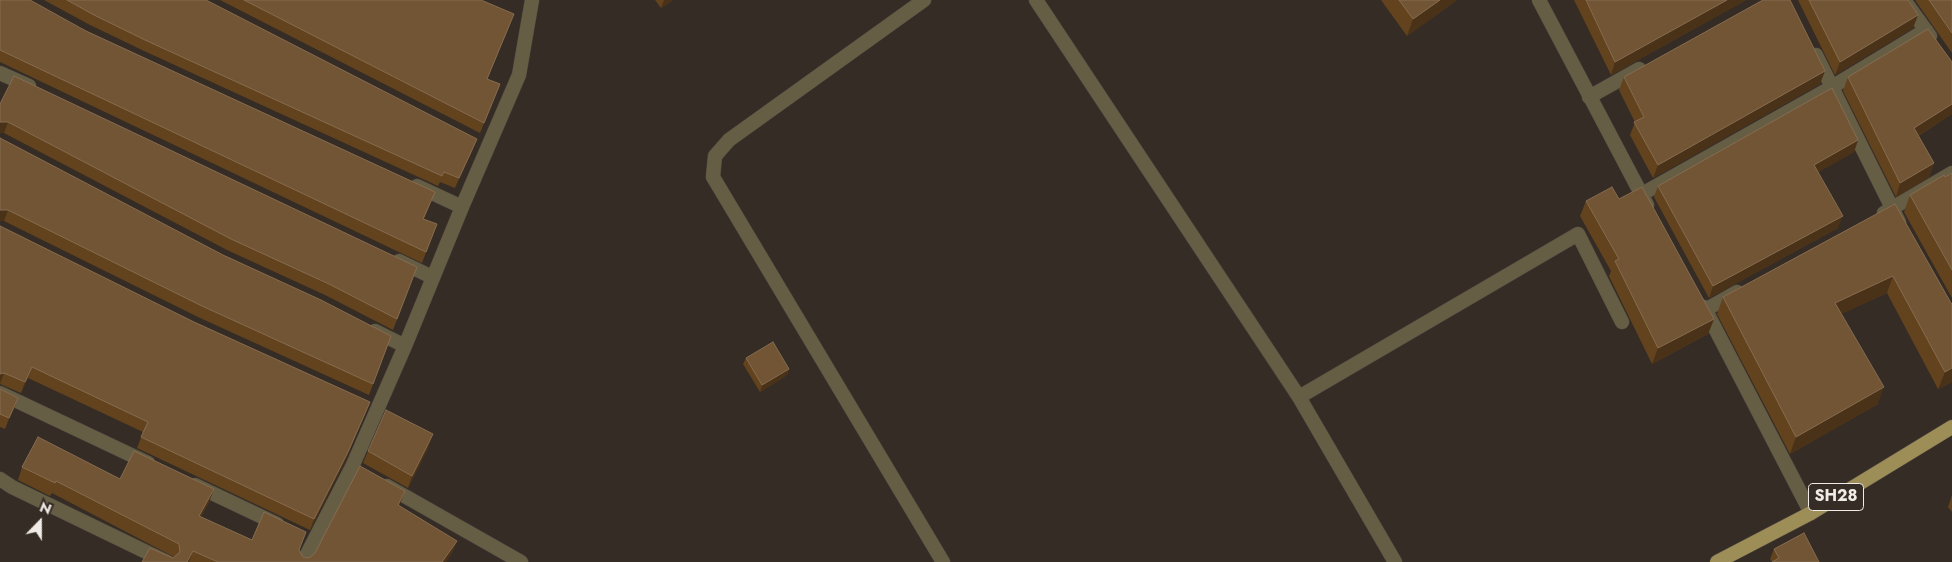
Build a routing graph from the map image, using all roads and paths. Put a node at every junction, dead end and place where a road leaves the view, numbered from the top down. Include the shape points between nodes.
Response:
1 (924, 0) edge
2 (1036, 0) edge
3 (1539, 0) edge
4 (1904, 0) edge
5 (528, 2) edge
6 (1926, 30) junction
7 (1810, 43) edge
8 (1936, 45) edge
9 (1651, 63) edge
10 (0, 73) edge
11 (1832, 87) junction
12 (45, 94) edge
13 (1589, 97) junction
14 (1952, 173) edge
15 (408, 182) edge
16 (1642, 194) junction
17 (462, 207) junction
18 (1892, 209) junction
19 (1875, 218) edge
20 (1655, 219) edge
21 (1906, 234) edge
22 (387, 256) edge
23 (432, 277) junction
24 (1748, 287) edge
25 (1696, 293) edge
26 (1705, 310) junction
27 (1622, 322) dead end
28 (363, 324) edge
29 (405, 346) junction
30 (0, 393) edge
31 (1299, 397) junction
32 (1952, 427) edge
33 (161, 469) edge
34 (179, 478) edge
35 (0, 479) edge
36 (377, 481) edge
37 (1811, 513) junction
38 (286, 528) edge
39 (167, 562) edge
40 (304, 562) edge
41 (521, 562) edge
42 (943, 562) edge
43 (1395, 562) edge
44 (1718, 562) edge

1 - 42 street via 729,140 715,156 713,177
2 - 31 street
3 - 13 street
4 - 6 street
5 - 17 street via 519,76 484,145
6 - 8 street
6 - 11 street
7 - 11 street
9 - 13 street
10 - 12 street
11 - 16 street
11 - 18 street
13 - 16 street
14 - 18 street
15 - 17 street
16 - 20 street
17 - 23 street
18 - 19 street
18 - 21 street
22 - 23 street
23 - 29 street
24 - 26 street
25 - 26 street
26 - 37 street
27 - 31 street via 1578,234
28 - 29 street
29 - 40 street via 372,406 356,469 309,539
30 - 33 street
31 - 43 street
32 - 37 main road, SH28
34 - 38 street
35 - 39 street
36 - 41 street
37 - 44 main road, SH28

